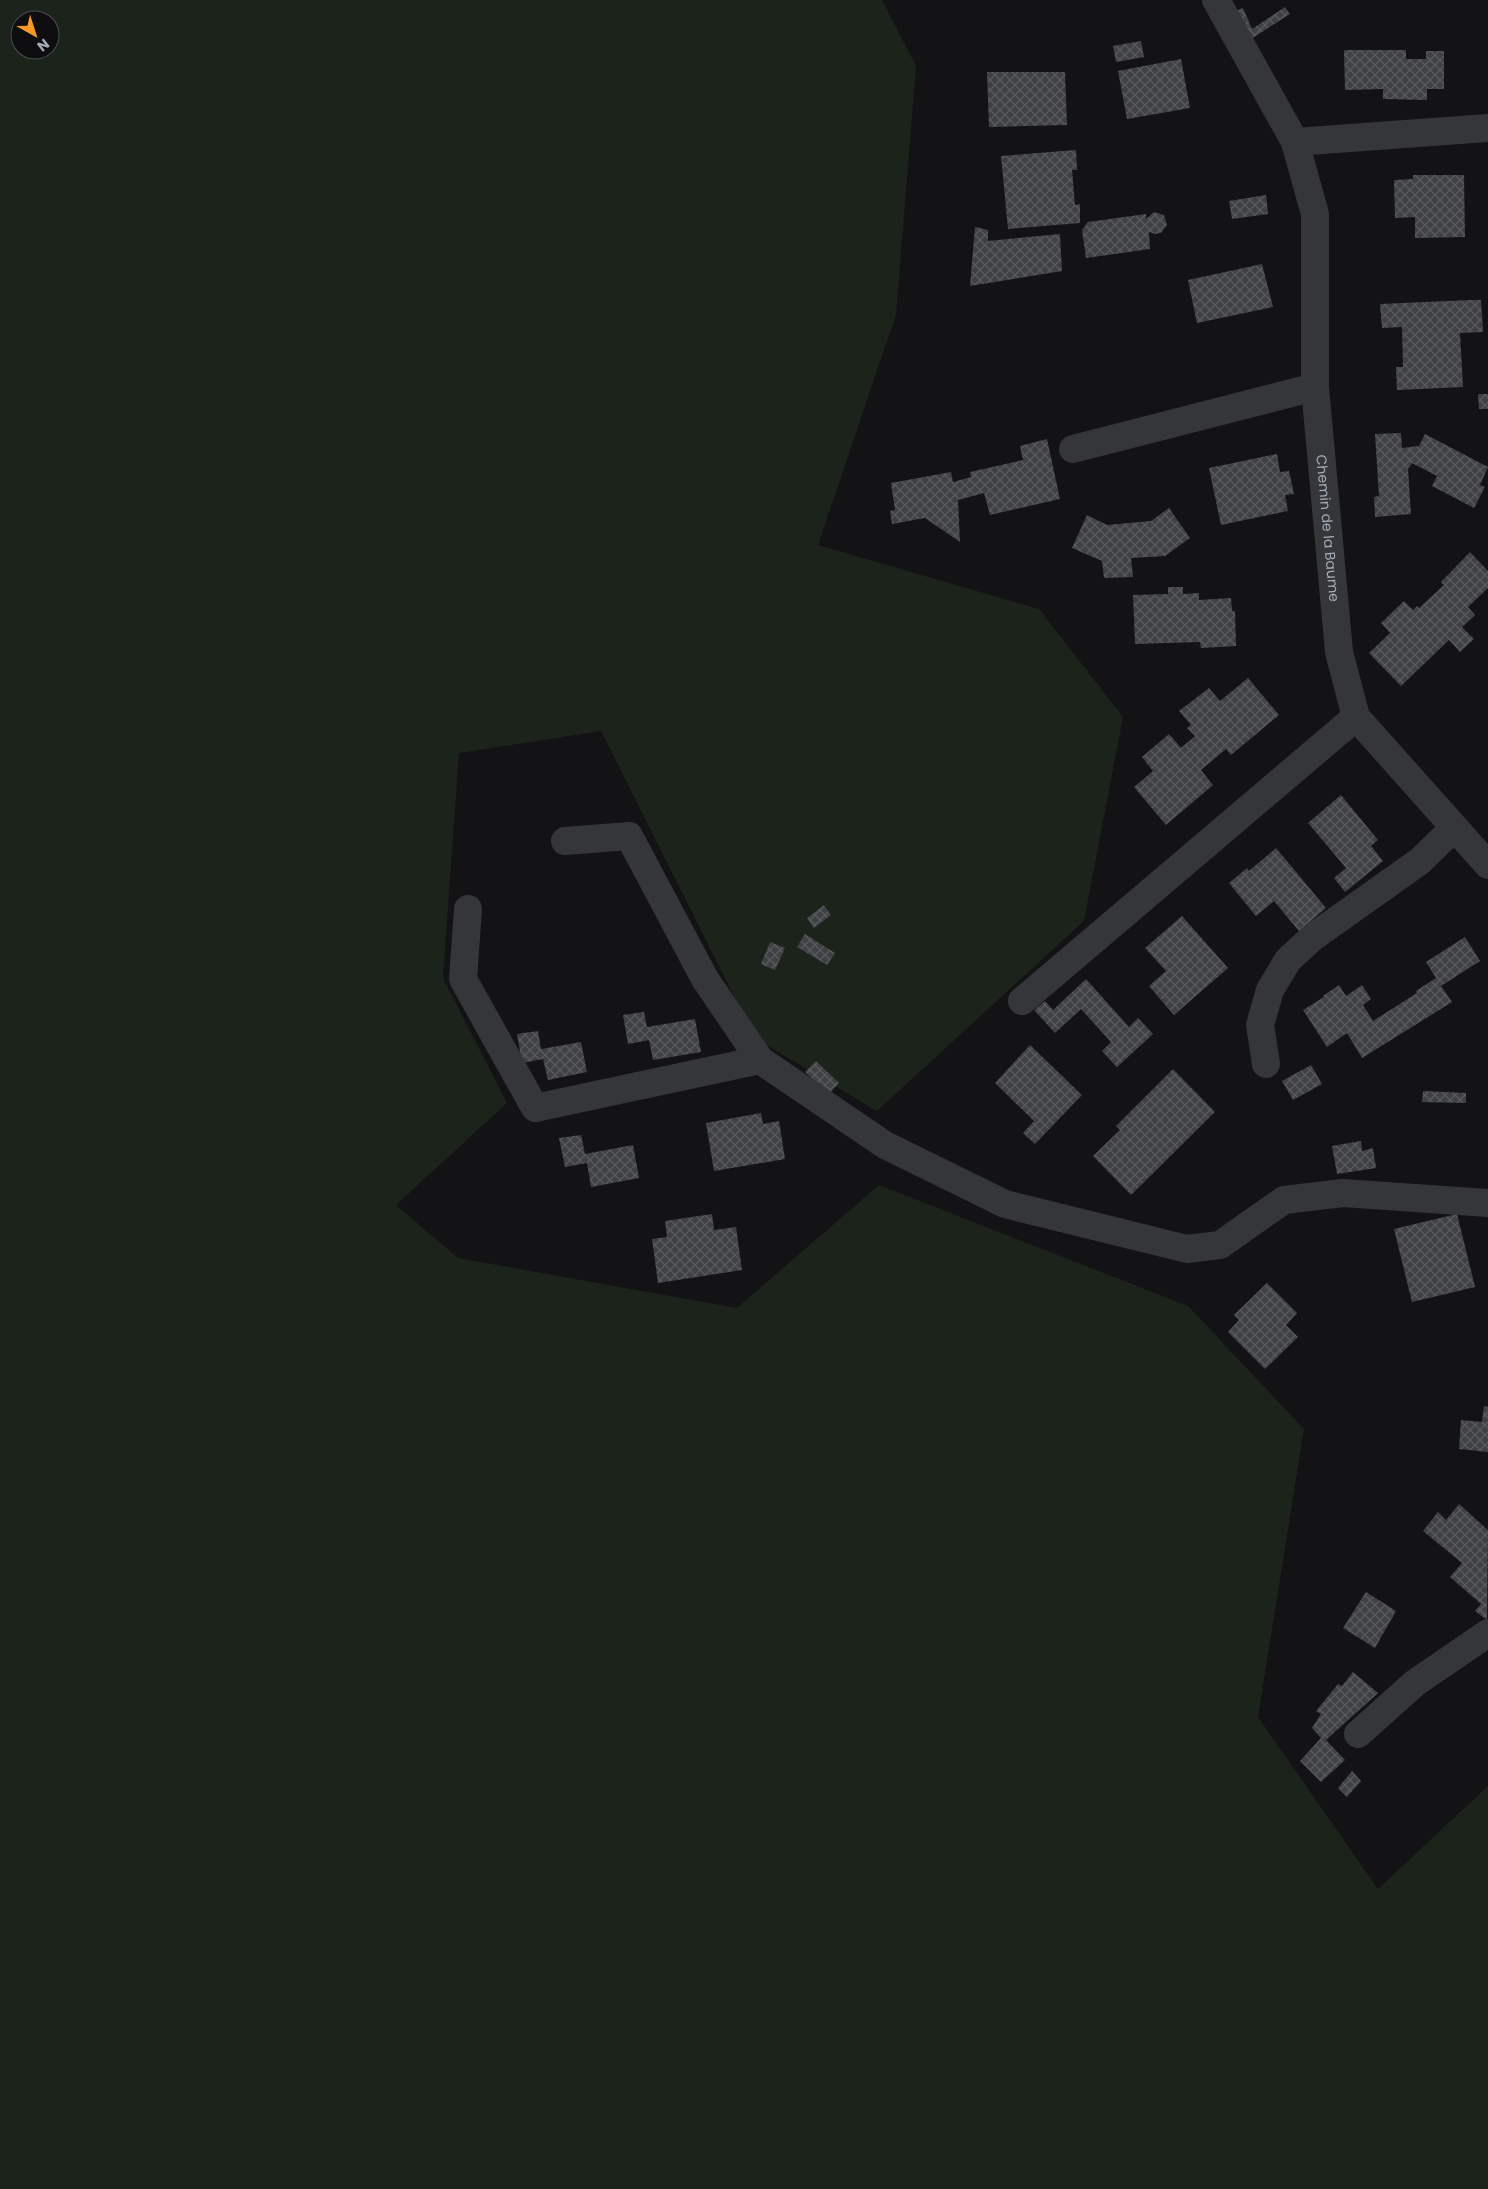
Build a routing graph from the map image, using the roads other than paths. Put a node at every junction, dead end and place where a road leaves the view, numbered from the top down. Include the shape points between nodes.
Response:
1 (1216, 0) edge
2 (1488, 128) edge
3 (1295, 142) junction
4 (1315, 387) junction
5 (1073, 449) dead end
6 (1356, 717) junction
7 (1454, 828) junction
8 (565, 841) dead end
9 (1488, 865) edge
10 (468, 909) dead end
11 (1022, 1001) dead end
12 (760, 1060) junction
13 (1266, 1064) dead end
14 (1488, 1203) edge
15 (1488, 1633) edge
16 (1358, 1734) dead end

1 - 3 street, Chemin de la Baume
2 - 3 street
3 - 4 street, Chemin de la Baume via 1315,214
4 - 5 street
4 - 6 street, Chemin de la Baume via 1339,652
6 - 7 street, Chemin de la Baume
6 - 11 street
7 - 9 street, Chemin de la Baume
7 - 13 street via 1420,861 1313,937 1288,960 1270,990 1260,1025
8 - 12 street via 629,836 705,979
10 - 12 street via 463,979 535,1108
12 - 14 street via 885,1145 1005,1204 1187,1249 1220,1245 1284,1200 1343,1193
15 - 16 street via 1415,1683

